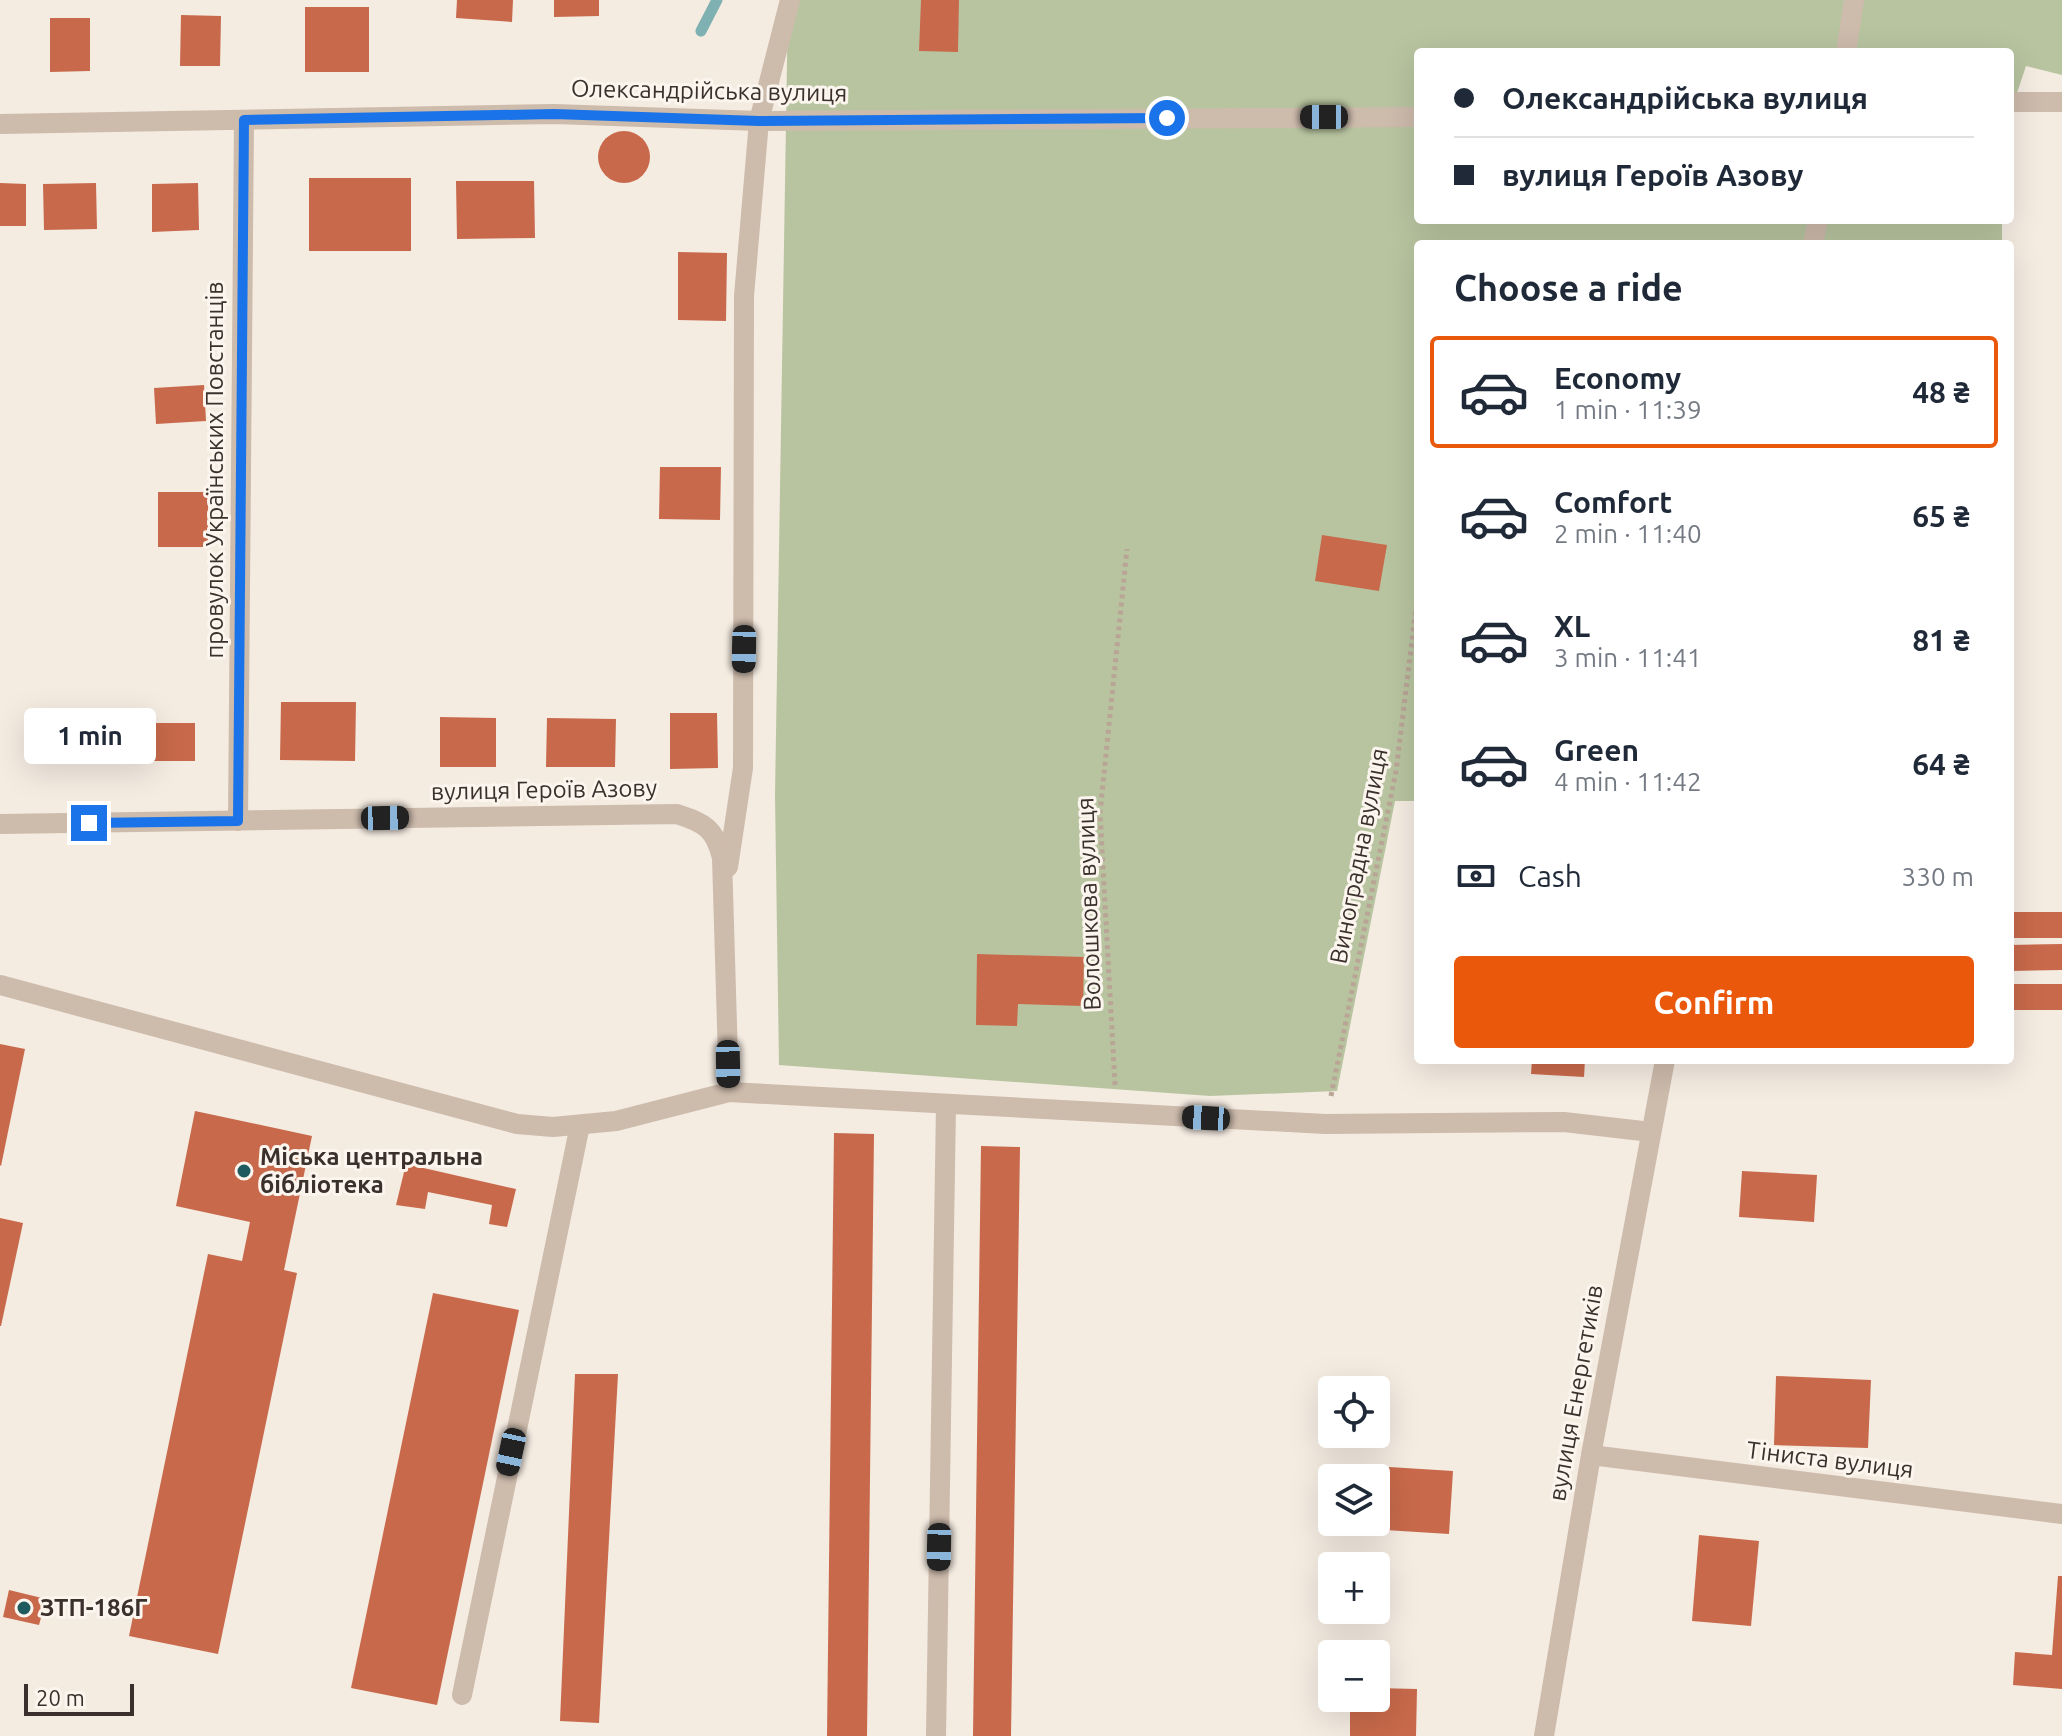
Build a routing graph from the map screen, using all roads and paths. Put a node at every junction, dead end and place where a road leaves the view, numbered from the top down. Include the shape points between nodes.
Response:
1 (790, 0) edge
2 (1854, 0) edge
3 (1847, 48) edge
4 (2014, 102) edge
5 (2062, 102) edge
6 (1414, 117) edge
7 (244, 120) junction
8 (759, 121) junction
9 (0, 124) edge
10 (1127, 549) dead end
11 (1414, 625) edge
12 (238, 821) junction
13 (0, 824) edge
14 (724, 899) junction
15 (0, 985) edge
16 (1664, 1064) edge
17 (729, 1092) junction
18 (946, 1105) junction
19 (1117, 1114) junction
20 (1325, 1124) junction
21 (580, 1125) junction
22 (1651, 1132) junction
23 (1591, 1455) junction
24 (2062, 1514) edge
25 (462, 1695) dead end
26 (936, 1736) edge
27 (1544, 1736) edge

1 - 8 street
2 - 3 street
4 - 5 street
6 - 8 street, Олександрійська вулиця
7 - 8 street, Олександрійська вулиця via 554,114
7 - 9 street, Олександрійська вулиця
7 - 12 street, провулок Українських Повстанців
8 - 14 street via 744,296 743,768
10 - 19 path, Волошкова вулиця via 1100,813
11 - 20 path, Виноградна вулиця via 1396,771
12 - 13 street, вулиця Героїв Азову
12 - 14 street, вулиця Героїв Азову via 677,814 704,822 719,845
14 - 17 street
15 - 21 street via 517,1124
16 - 22 street, вулиця Енергетиків
17 - 18 street
17 - 21 street
18 - 19 street
18 - 26 street
19 - 20 street
20 - 22 street via 1564,1122
21 - 25 street
22 - 23 street, вулиця Енергетиків
23 - 24 street, Тіниста вулиця
23 - 27 street, вулиця Енергетиків

